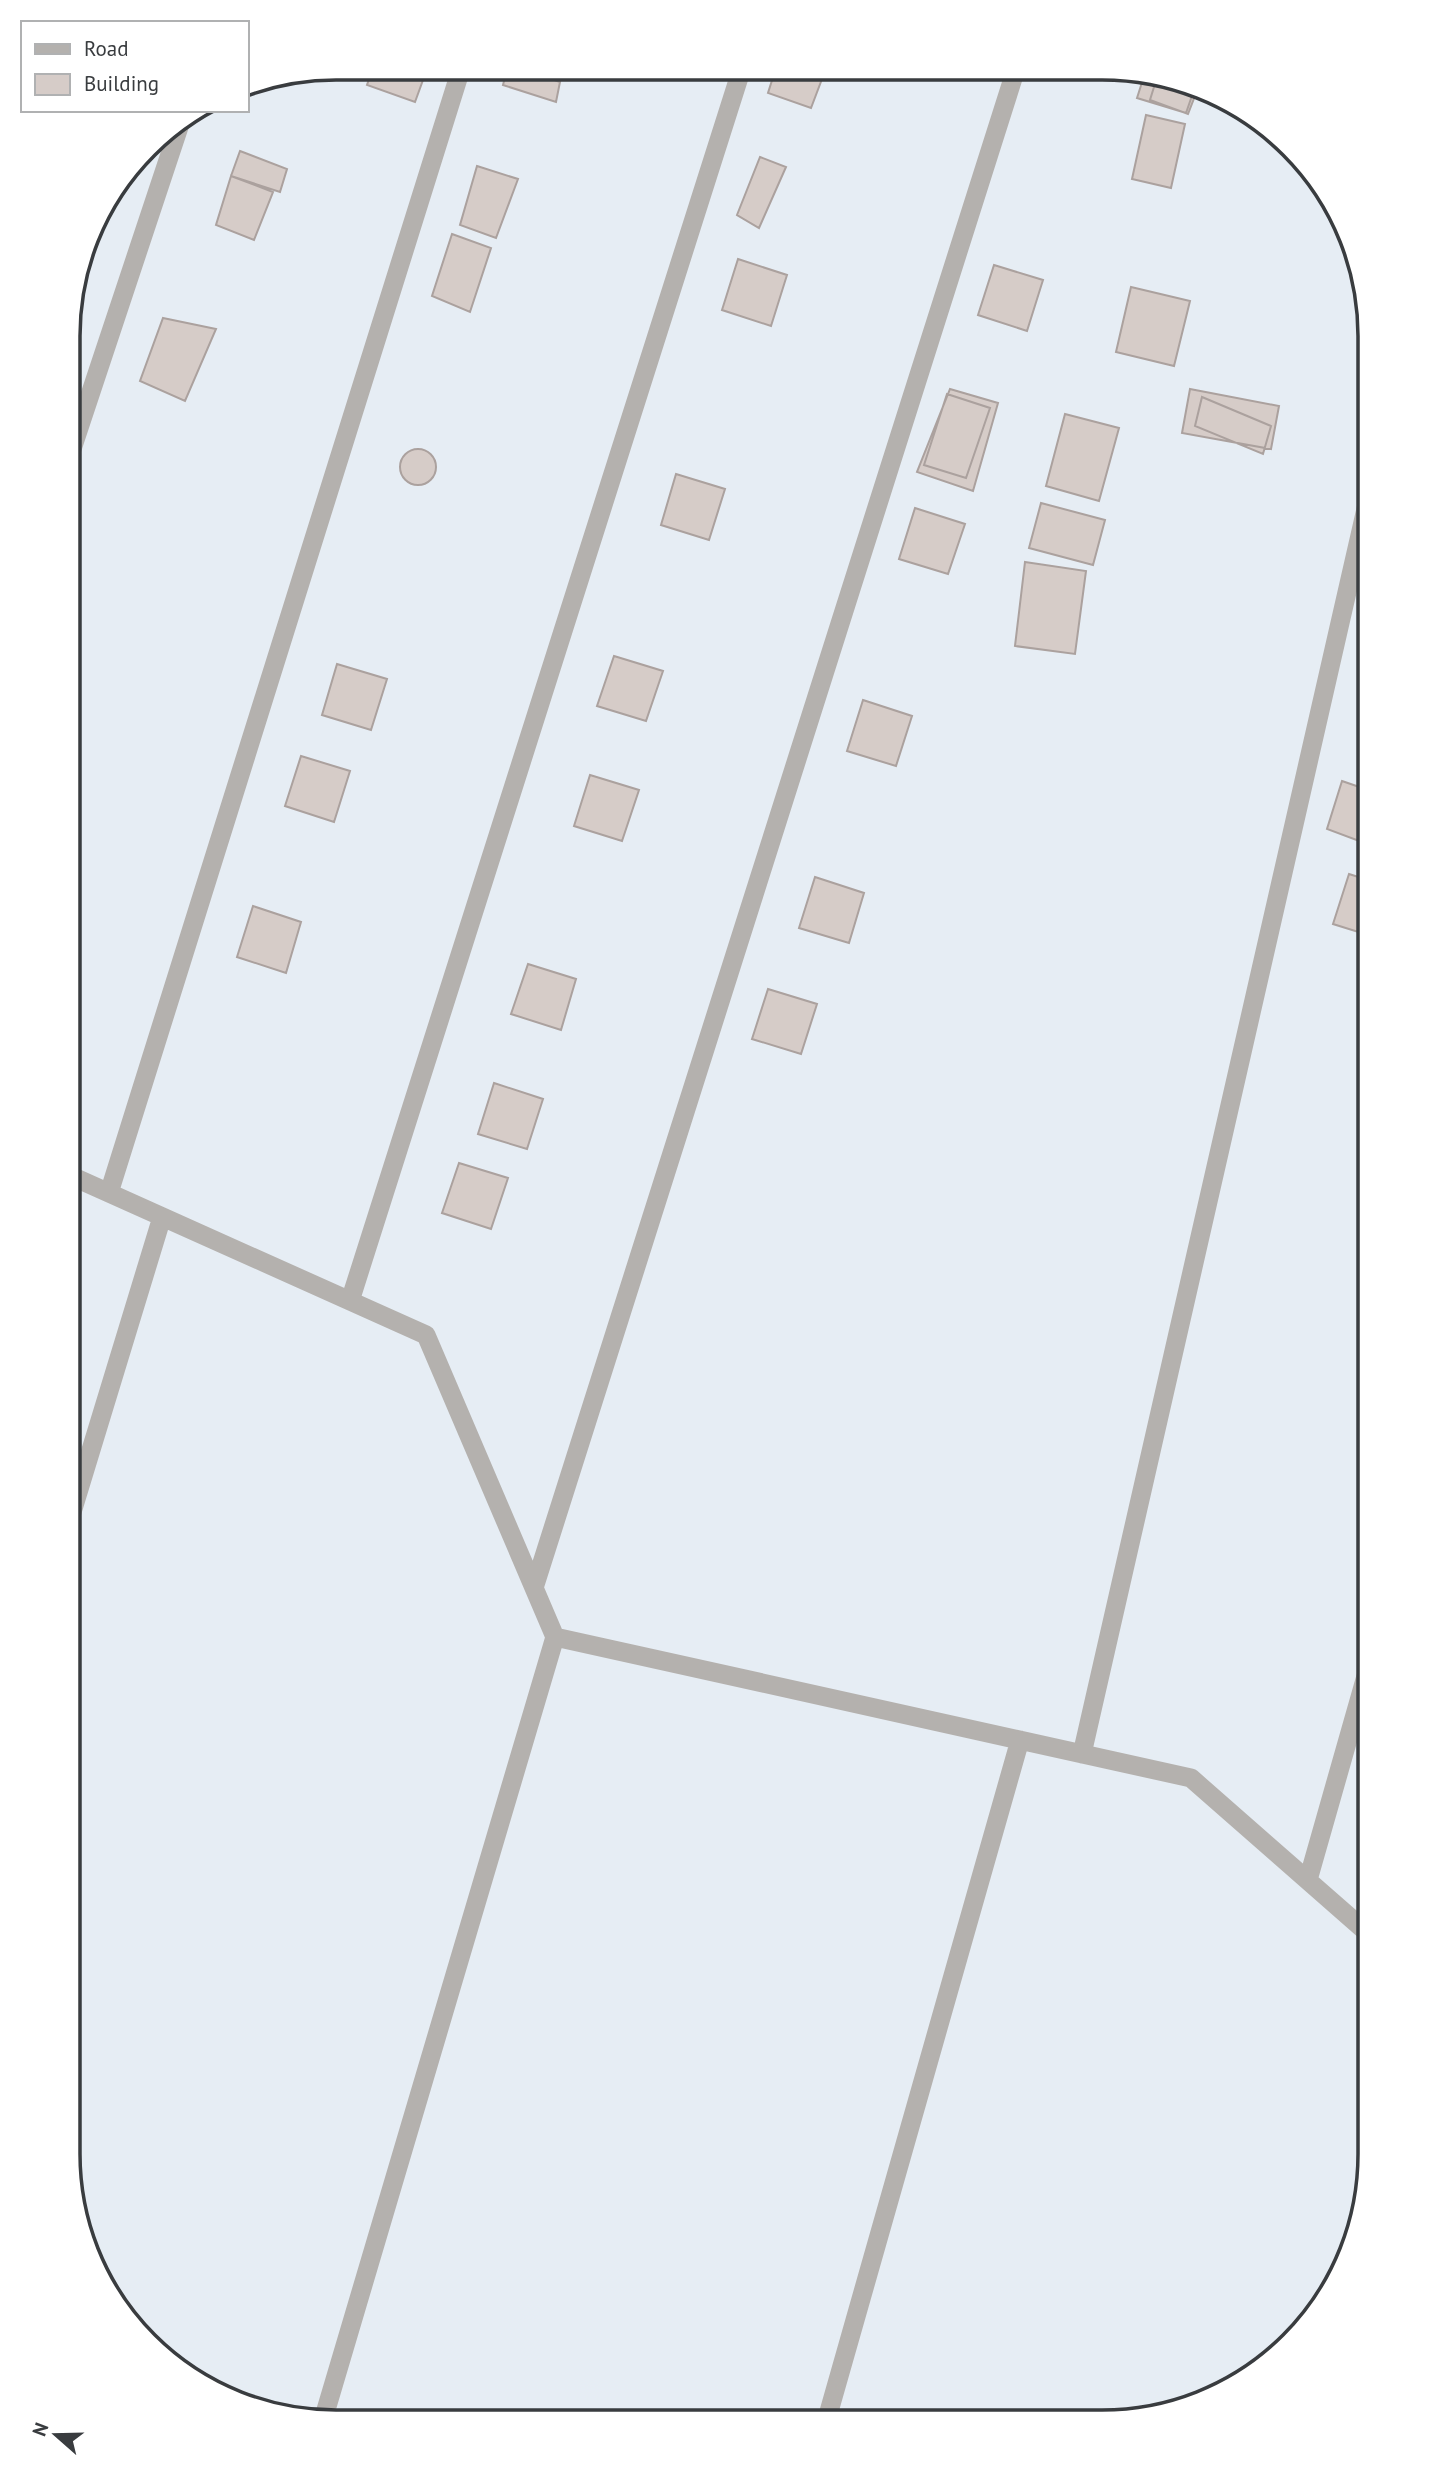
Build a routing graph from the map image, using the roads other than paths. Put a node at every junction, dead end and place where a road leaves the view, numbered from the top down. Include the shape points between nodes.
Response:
1 (458, 80) edge
2 (738, 80) edge
3 (1012, 80) edge
4 (175, 138) edge
5 (80, 425) edge
6 (1359, 540) edge
7 (80, 1180) edge
8 (109, 1193) junction
9 (162, 1217) junction
10 (350, 1301) junction
11 (80, 1486) edge
12 (534, 1588) junction
13 (555, 1637) junction
14 (1359, 1701) edge
15 (1020, 1740) junction
16 (1082, 1754) junction
17 (1308, 1880) junction
18 (1359, 1925) edge
19 (326, 2410) edge
20 (829, 2410) edge

1 - 8 street
2 - 10 street
3 - 12 street
4 - 5 street
6 - 16 street
7 - 8 street
8 - 9 street
9 - 10 street
9 - 11 street
10 - 12 street via 426,1335
12 - 13 street
13 - 15 street
13 - 19 street
14 - 17 street
15 - 16 street
15 - 20 street
16 - 17 street via 1191,1778
17 - 18 street

